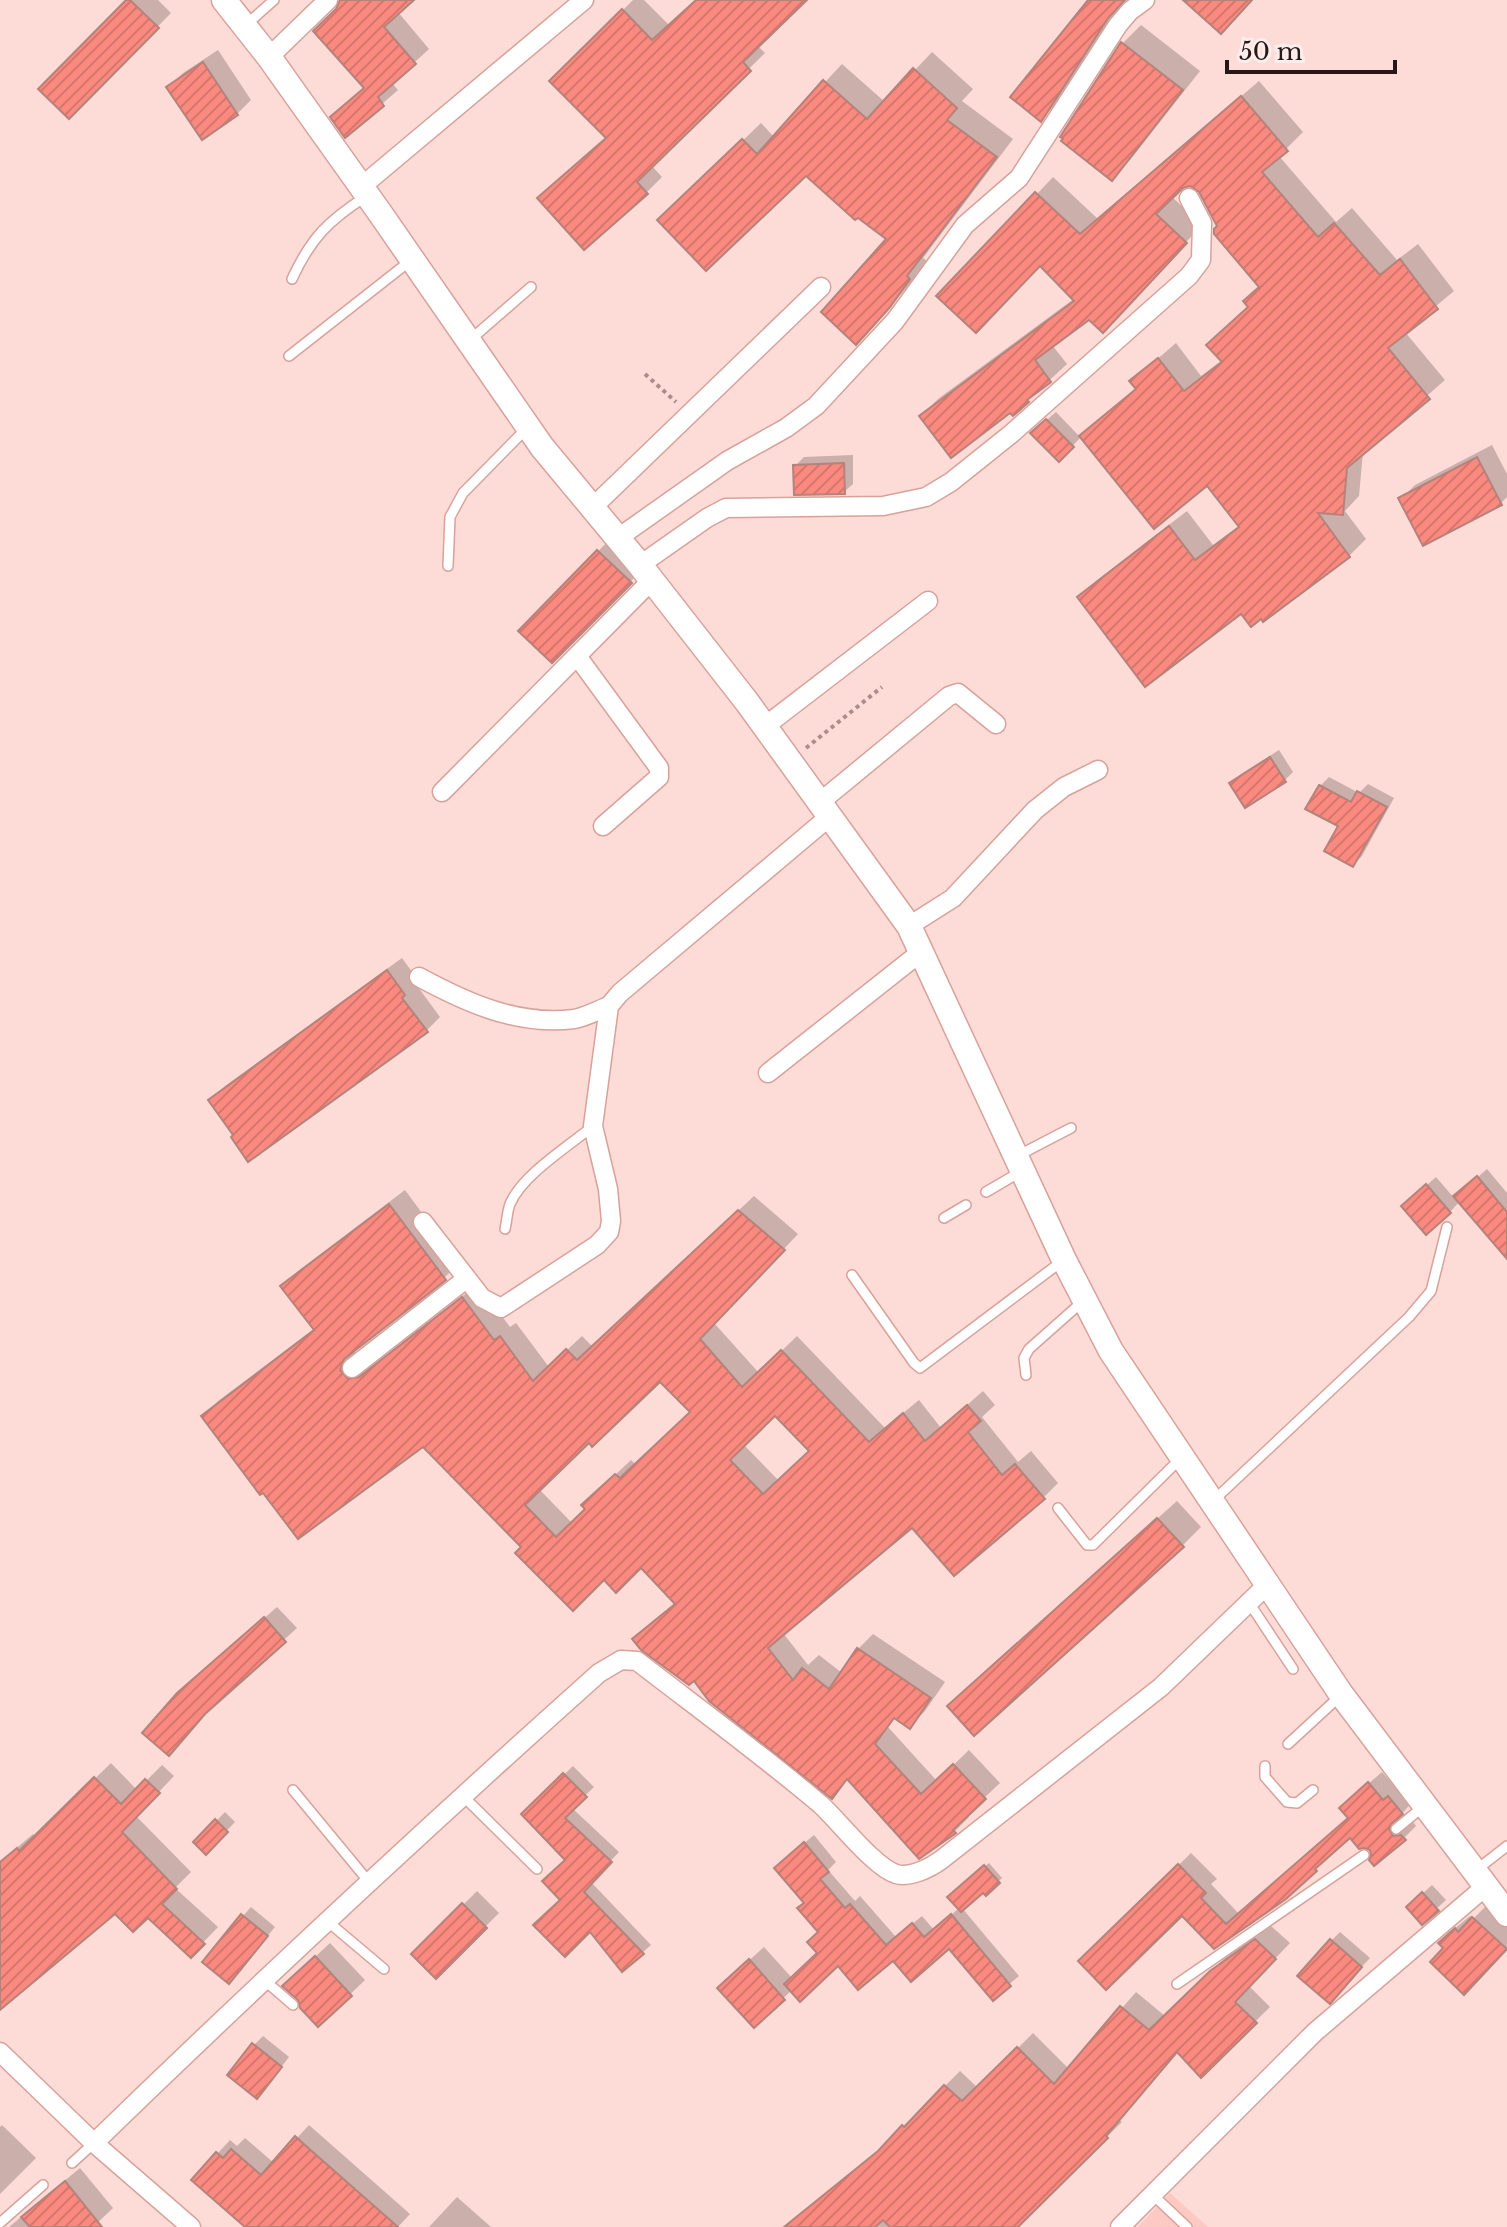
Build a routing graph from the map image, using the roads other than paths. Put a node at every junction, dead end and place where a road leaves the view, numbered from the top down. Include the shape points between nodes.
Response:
1 (224, 0) edge
2 (274, 0) edge
3 (328, 0) edge
4 (584, 0) edge
5 (1145, 0) edge
6 (245, 26) junction
7 (269, 57) junction
8 (364, 191) junction
9 (1189, 198) dead end
10 (412, 259) junction
11 (292, 279) dead end
12 (531, 287) dead end
13 (821, 287) dead end
14 (470, 340) junction
15 (289, 356) dead end
16 (528, 426) junction
17 (593, 507) junction
18 (618, 538) junction
19 (448, 566) dead end
20 (646, 573) junction
21 (928, 601) dead end
22 (577, 656) junction
23 (996, 724) dead end
24 (764, 727) junction
25 (1098, 770) dead end
26 (442, 792) dead end
27 (824, 810) junction
28 (603, 826) dead end
29 (909, 926) junction
30 (921, 952) junction
31 (419, 977) dead end
32 (609, 1006) junction
33 (768, 1073) dead end
34 (593, 1126) junction
35 (1071, 1128) dead end
36 (1019, 1164) junction
37 (986, 1192) dead end
38 (966, 1205) dead end
39 (944, 1218) dead end
40 (423, 1222) dead end
41 (1447, 1227) dead end
42 (505, 1229) dead end
43 (1064, 1260) junction
44 (852, 1275) dead end
45 (466, 1279) junction
46 (1085, 1300) junction
47 (352, 1368) dead end
48 (1026, 1375) dead end
49 (1182, 1457) junction
50 (1212, 1501) junction
51 (1058, 1508) dead end
52 (1268, 1584) junction
53 (1250, 1604) junction
54 (1293, 1669) dead end
55 (1341, 1694) junction
56 (1288, 1744) dead end
57 (1265, 1766) dead end
58 (293, 1790) dead end
59 (1313, 1790) dead end
60 (462, 1795) junction
61 (1424, 1806) junction
62 (1396, 1829) dead end
63 (1507, 1846) edge
64 (1364, 1855) dead end
65 (537, 1869) dead end
66 (1480, 1879) junction
67 (369, 1882) junction
68 (1507, 1914) edge
69 (326, 1920) junction
70 (384, 1969) dead end
71 (263, 1979) junction
72 (1177, 1984) dead end
73 (293, 2005) dead end
74 (0, 2052) edge
75 (94, 2143) junction
76 (72, 2163) dead end
77 (43, 2185) dead end
78 (1152, 2194) junction
79 (0, 2223) edge
80 (191, 2227) edge
81 (1120, 2227) edge
82 (1187, 2227) edge

1 - 6 street
2 - 6 lane
3 - 7 street
4 - 8 street
5 - 18 street via 1118,25 1019,178 965,225 895,321 816,406
6 - 7 street
7 - 8 street
8 - 10 street
8 - 11 lane via 305,250
9 - 20 street via 1202,223 1201,260 1189,276 951,482 926,497 883,506 726,508 707,518
10 - 14 street
10 - 15 lane
12 - 14 lane
13 - 17 street
14 - 16 street
16 - 17 street
16 - 19 lane via 463,493 450,517
17 - 18 street
18 - 20 street
20 - 22 street
20 - 24 street
21 - 24 street
22 - 26 street
22 - 28 street via 659,768 659,777
23 - 27 street via 958,693 949,696
24 - 27 street
25 - 29 street via 1035,810 953,898
27 - 29 street
27 - 32 street
29 - 30 street
30 - 33 street
30 - 36 street
31 - 32 street via 463,1000 526,1019 576,1019
32 - 34 street
34 - 42 lane via 517,1193
34 - 45 street via 608,1189 609,1232 501,1308 482,1298
35 - 36 lane
36 - 37 lane
36 - 43 street
38 - 39 lane
40 - 45 street
41 - 50 lane via 1431,1291 1417,1308
43 - 44 lane via 920,1368
43 - 46 street
45 - 47 street
46 - 48 lane via 1029,1349
46 - 49 street via 1111,1351
49 - 50 street
49 - 51 lane via 1093,1545 1087,1545
50 - 52 street
52 - 53 street
52 - 55 street
53 - 54 lane
53 - 60 street via 1161,1687 941,1860 905,1875 878,1863 821,1805 637,1661 621,1660 599,1673
55 - 56 lane
55 - 61 street
57 - 59 lane via 1265,1777 1287,1802 1297,1803
58 - 67 lane
60 - 65 lane
60 - 67 street
61 - 62 lane
61 - 66 street
63 - 66 lane
64 - 72 lane
66 - 68 street
66 - 78 street
67 - 69 street
69 - 70 lane
69 - 71 street
71 - 73 lane
71 - 75 street
74 - 75 street
75 - 76 lane
75 - 80 street
77 - 79 lane
78 - 81 street
78 - 82 lane

